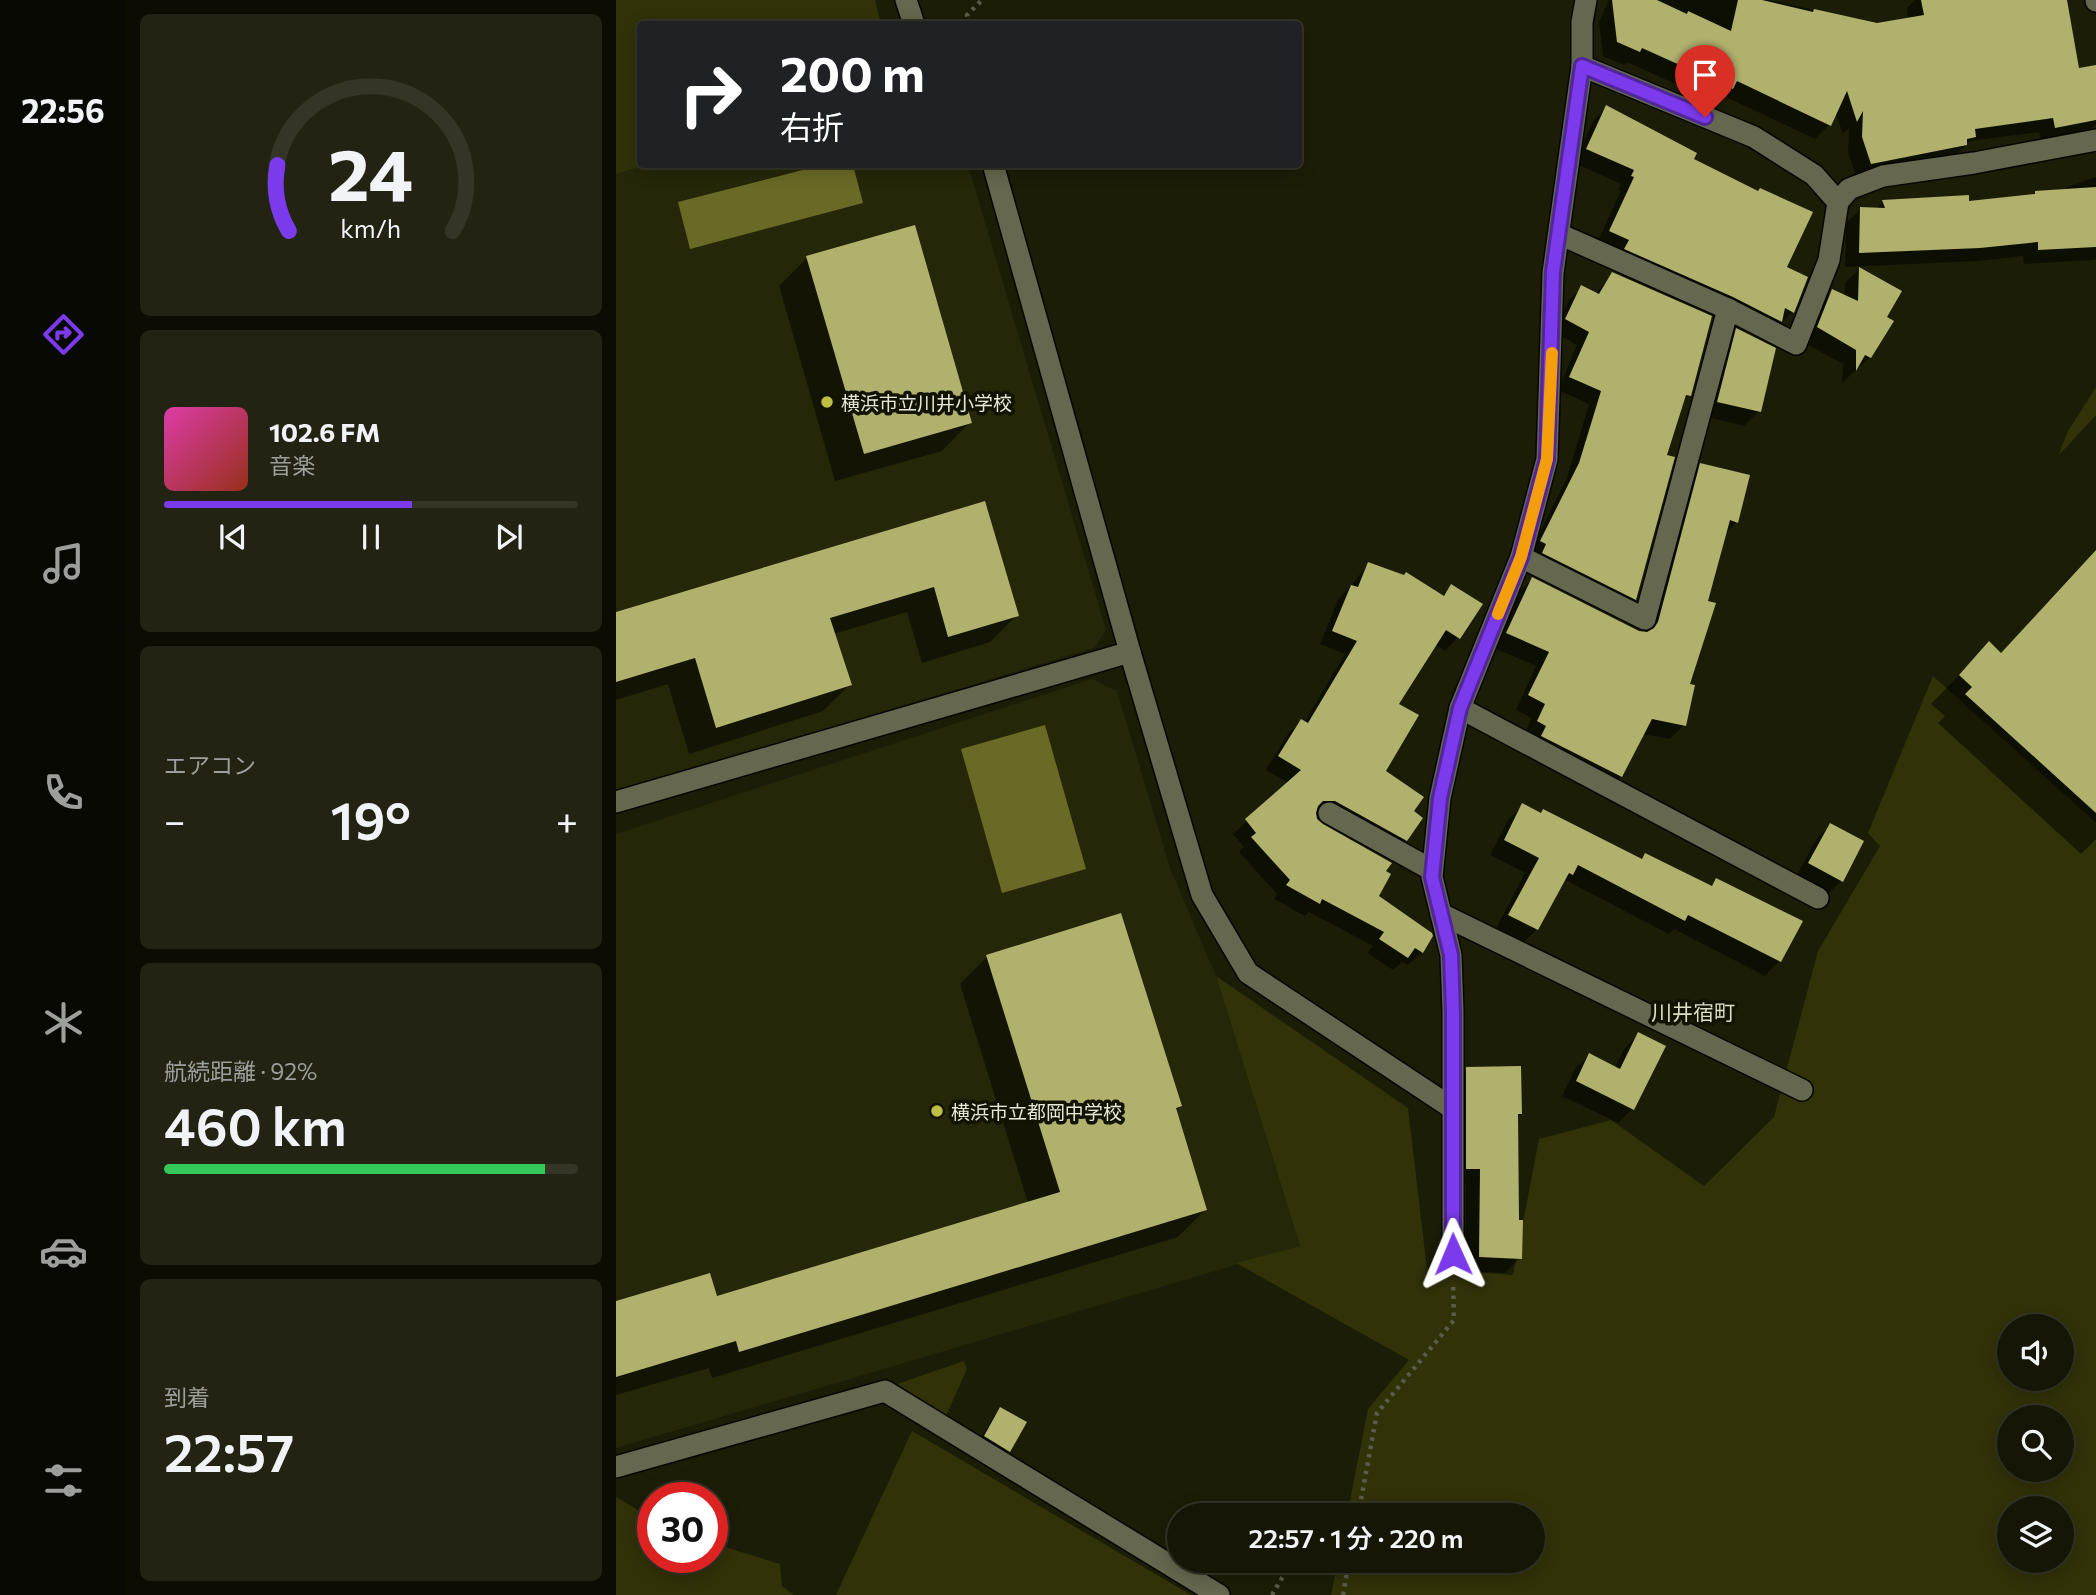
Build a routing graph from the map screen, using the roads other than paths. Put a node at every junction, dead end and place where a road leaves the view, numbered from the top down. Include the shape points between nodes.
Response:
1 (906, 0) edge
2 (1586, 0) edge
3 (913, 21) edge
4 (1582, 66) junction
5 (2096, 140) edge
6 (994, 168) edge
7 (1838, 202) junction
8 (1559, 234) junction
9 (1728, 309) junction
10 (1521, 557) junction
11 (1130, 652) junction
12 (1460, 708) junction
13 (616, 802) edge
14 (1329, 813) dead end
15 (1432, 870) junction
16 (1818, 898) dead end
17 (1441, 914) junction
18 (1802, 1090) dead end
19 (1452, 1108) junction
20 (1453, 1254) road end
21 (616, 1467) edge
22 (1219, 1595) edge

1 - 3 street
2 - 4 street
4 - 7 street via 1754,137 1814,176
4 - 8 street
5 - 7 street via 1883,176 1849,189
6 - 11 street
7 - 9 street via 1829,260 1796,344
8 - 9 street
8 - 10 street via 1553,272 1547,459
9 - 10 street via 1645,620
10 - 12 street
11 - 13 street
11 - 19 street via 1202,895 1248,973
12 - 15 street via 1440,798
12 - 16 street
14 - 15 street
15 - 17 street
17 - 18 street
17 - 19 street via 1451,967
19 - 20 street
21 - 22 street via 885,1391

